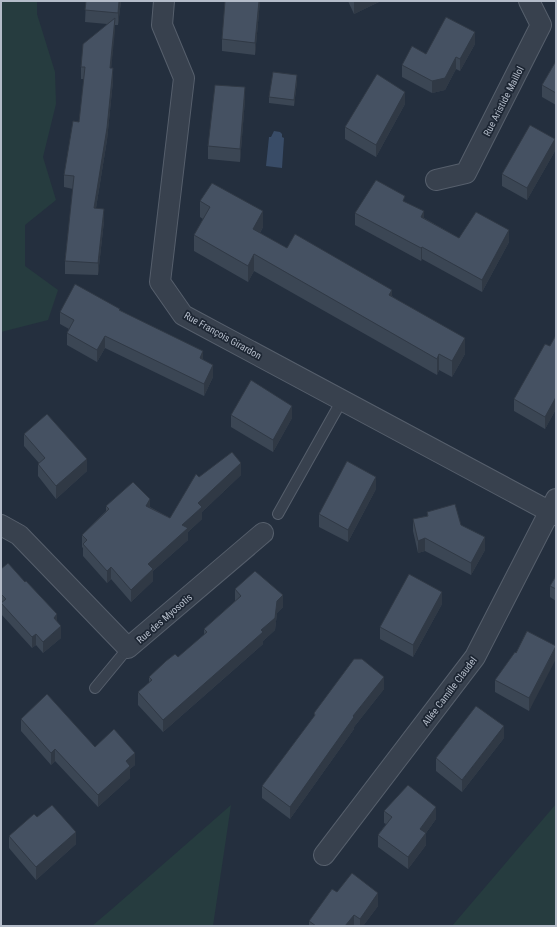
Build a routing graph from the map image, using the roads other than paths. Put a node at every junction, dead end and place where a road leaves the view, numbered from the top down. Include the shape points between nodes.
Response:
1 (164, 1) edge
2 (529, 1) edge
3 (436, 180) dead end
4 (342, 400) junction
5 (554, 509) edge
6 (278, 514) dead end
7 (1, 524) edge
8 (263, 533) dead end
9 (128, 648) junction
10 (95, 688) dead end
11 (324, 856) dead end

1 - 4 street, Rue François Girardon via 162,25 184,78 160,282 183,314
2 - 3 street, Rue Aristide Maillol via 541,25 466,173
4 - 5 street, Rue François Girardon
4 - 6 lane
5 - 11 street, Allée Camille Claudel via 475,657
7 - 9 street, Rue des Myosotis via 19,535
8 - 9 street, Rue des Myosotis
9 - 10 lane

